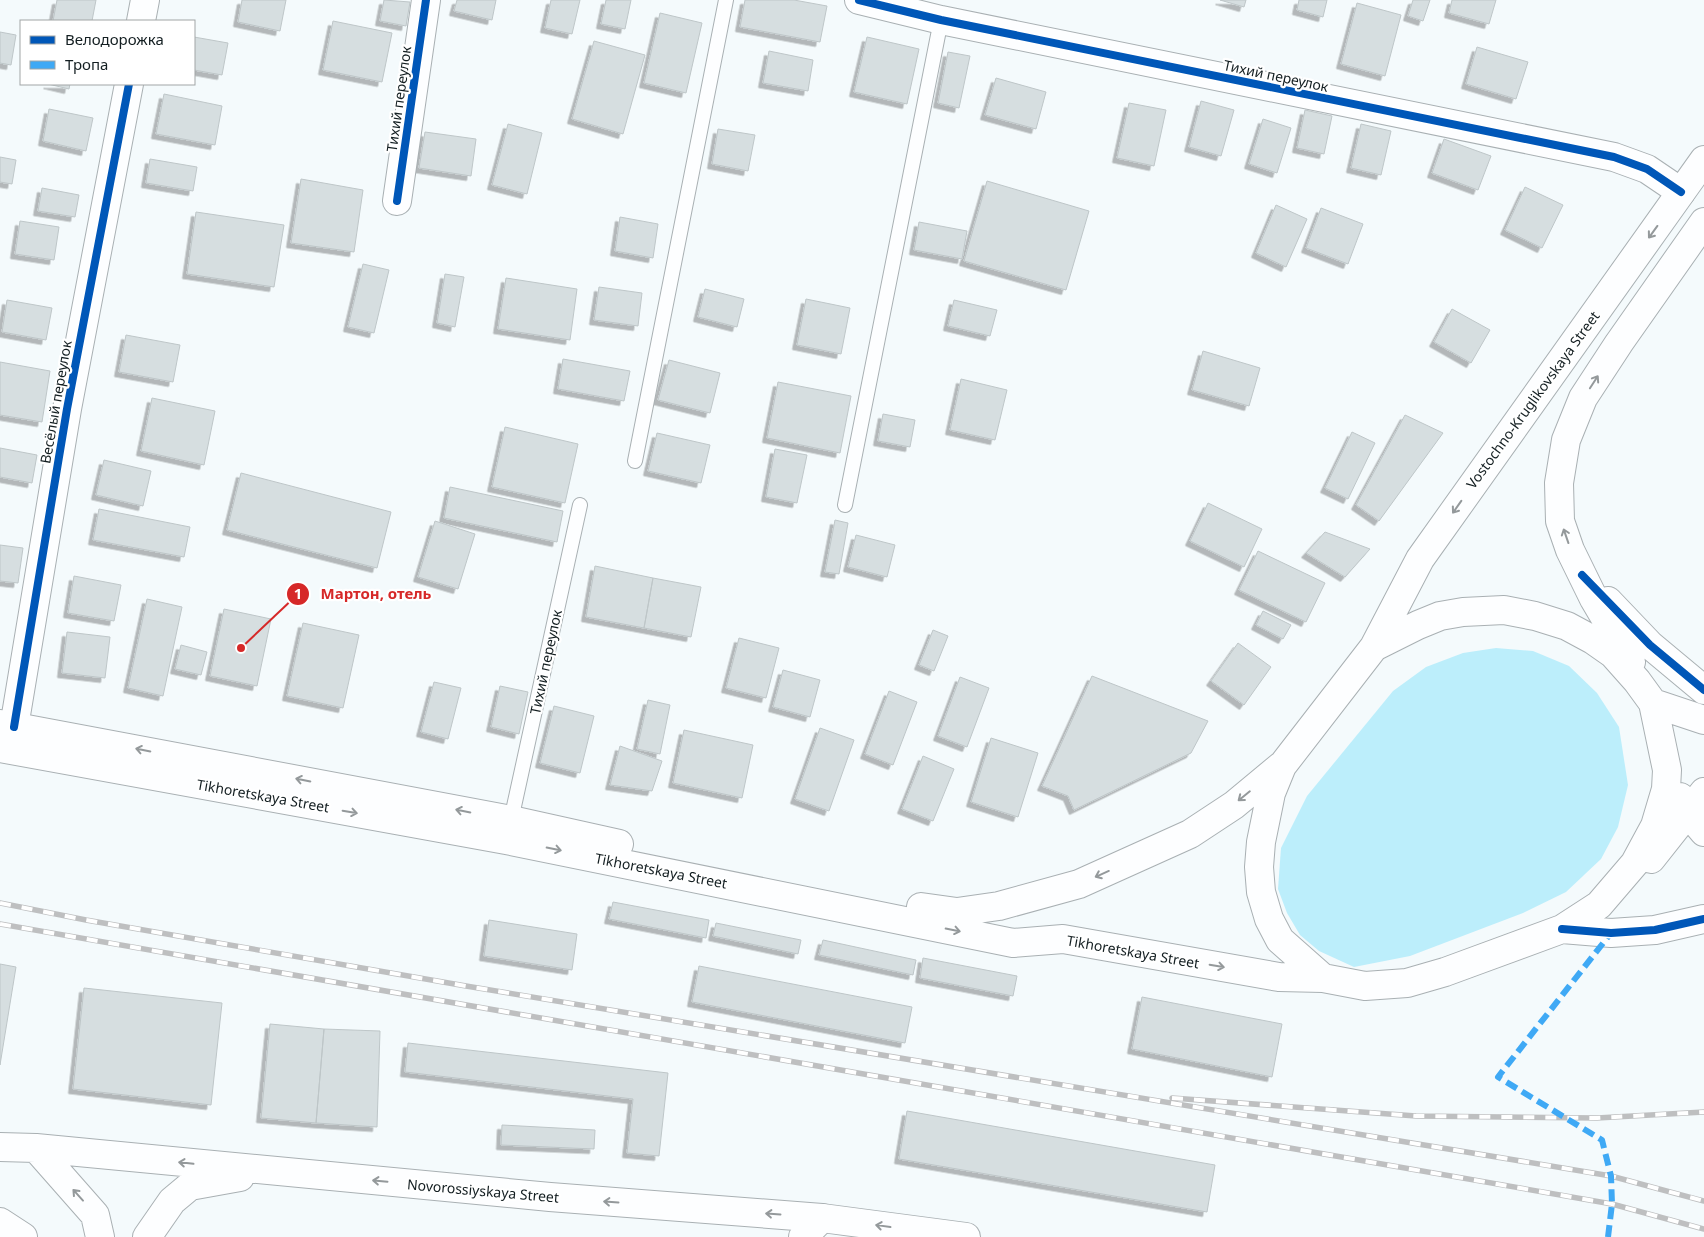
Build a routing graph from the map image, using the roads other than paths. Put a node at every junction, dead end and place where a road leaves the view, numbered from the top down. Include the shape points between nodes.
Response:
1 (145, 0) edge
2 (426, 0) edge
3 (726, 0) edge
4 (859, 0) edge
5 (141, 20) edge
6 (941, 20) junction
7 (129, 85) edge
8 (1704, 160) edge
9 (1681, 192) junction
10 (397, 201) dead end
11 (1704, 222) edge
12 (635, 461) dead end
13 (580, 505) dead end
14 (845, 505) dead end
15 (1582, 575) junction
16 (1374, 647) junction
17 (1704, 690) edge
18 (1653, 703) junction
19 (1704, 720) edge
20 (5, 733) edge
21 (1282, 766) junction
22 (1667, 770) junction
23 (1698, 812) edge
24 (511, 820) junction
25 (1600, 905) junction
26 (1704, 919) edge
27 (1562, 929) junction
28 (1323, 978) junction
29 (0, 1148) edge
30 (36, 1148) junction
31 (269, 1171) junction
32 (822, 1218) junction
33 (0, 1222) edge
34 (23, 1237) edge
35 (100, 1237) edge
36 (147, 1237) edge
37 (803, 1237) edge
38 (966, 1237) edge

1 - 5 main road
2 - 10 main road, Тихий переулок
3 - 12 lane
4 - 6 main road, Тихий переулок
6 - 9 main road, Тихий переулок via 1614,157 1647,169
6 - 14 lane
7 - 20 main road, Весёлый переулок
8 - 9 main road, Vostochno-Kruglikovskaya Street
9 -> 16 main road, Vostochno-Kruglikovskaya Street via 1420,559
15 -> 11 main road via 1560,521 1559,483 1566,440 1588,390
13 - 24 lane, Тихий переулок
15 - 17 main road via 1650,644
15 - 18 main road
16 - 18 main road via 1440,616 1504,610 1535,616 1567,626 1613,654
16 - 21 main road
18 - 19 main road
18 - 22 main road
24 -> 20 main road, Tikhoretskaya Street
20 -> 28 main road, Tikhoretskaya Street via 496,838 1013,943 1063,939 1279,977
21 -> 24 main road, Tikhoretskaya Street via 1234,805 1190,834 1159,849 1079,884 999,906 957,912 802,884
21 - 28 main road via 1271,793 1261,842 1261,892 1269,920 1280,940
22 - 23 main road
22 - 25 main road via 1666,789 1655,826 1635,863
23 - 25 main road via 1642,869
25 - 27 main road
26 - 27 main road via 1655,930 1612,934
27 - 28 main road, Tikhoretskaya Street via 1407,984 1365,986
29 - 30 main road, Novorossiyskaya Street
31 -> 30 main road, Novorossiyskaya Street
35 -> 30 main road via 95,1215
32 -> 31 main road, Novorossiyskaya Street
31 - 36 main road via 190,1186 172,1201
32 - 37 main road
38 -> 32 main road, Novorossiyskaya Street
33 - 34 main road

